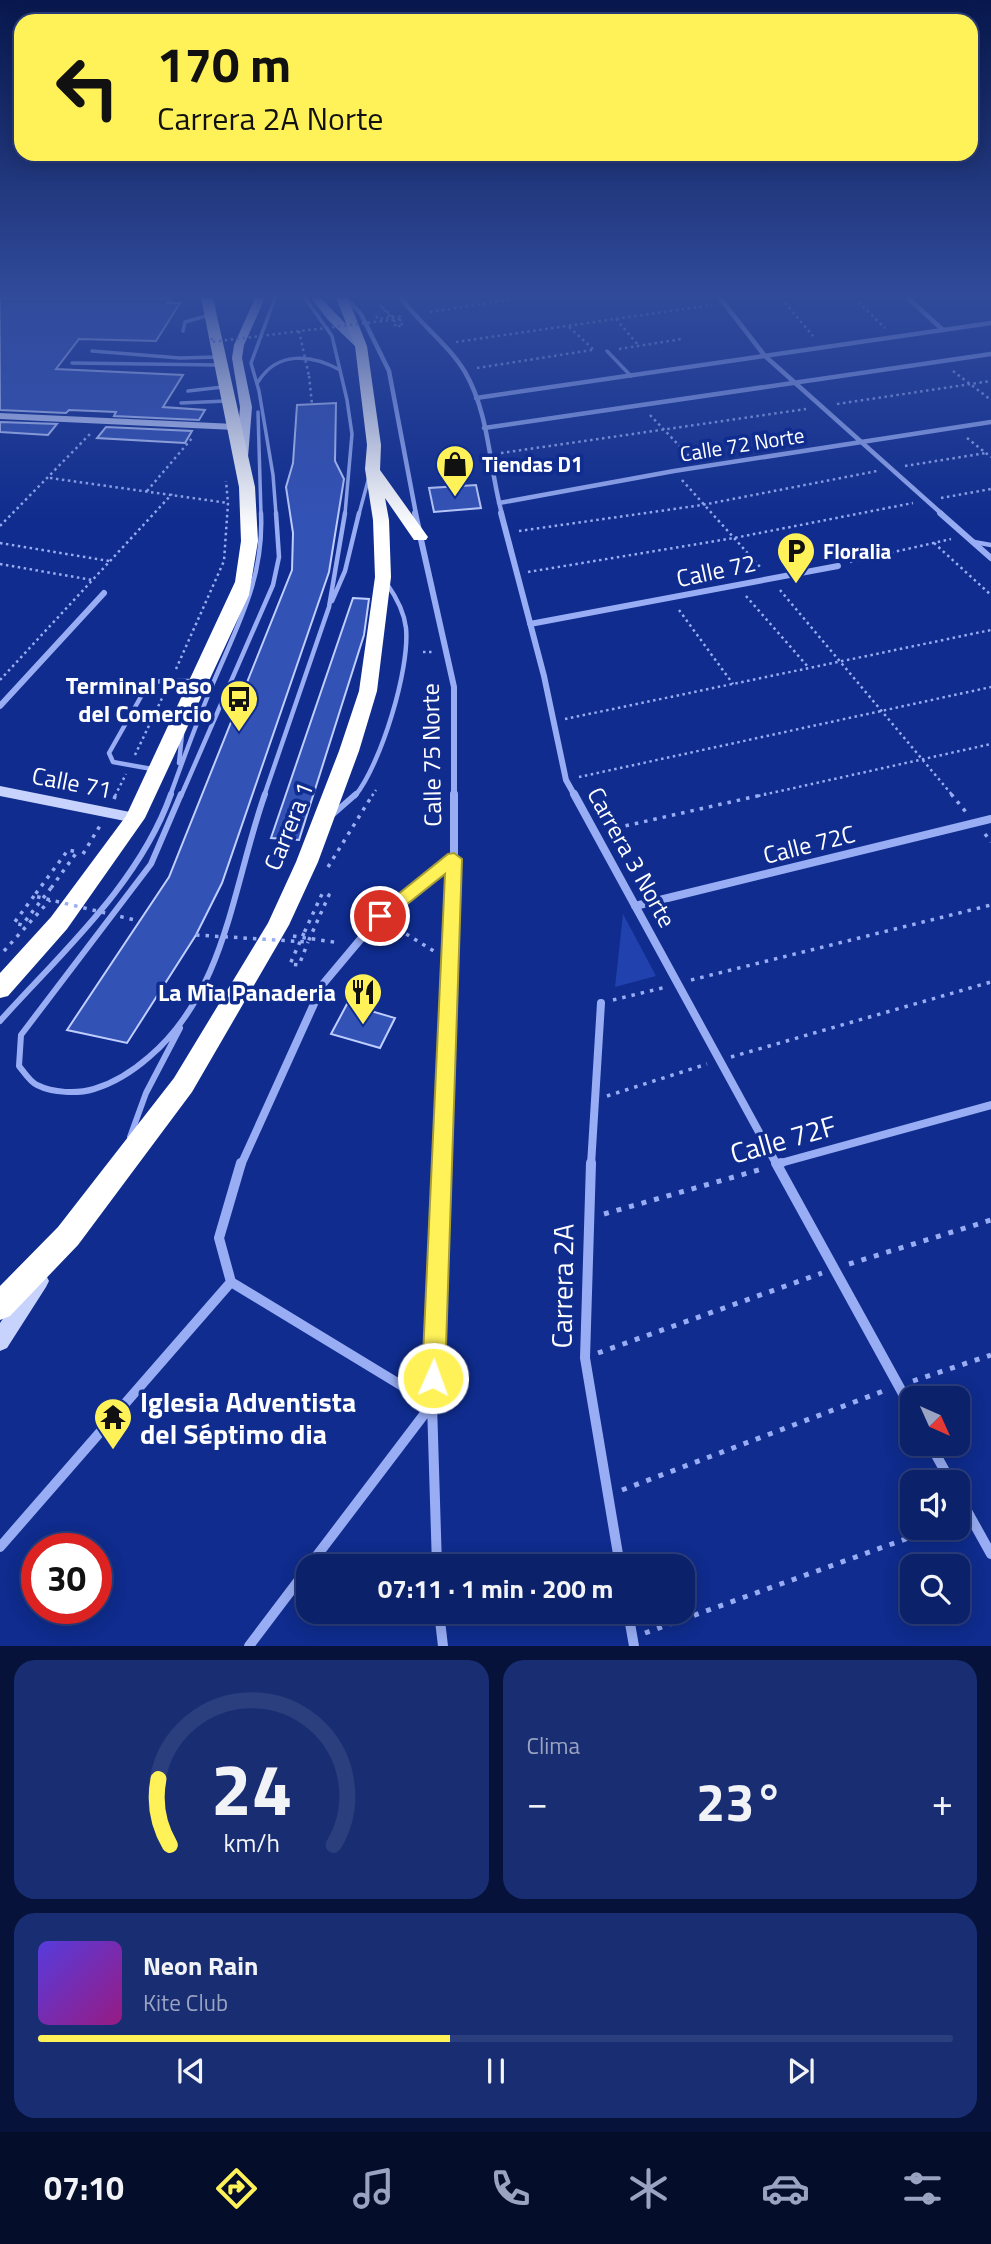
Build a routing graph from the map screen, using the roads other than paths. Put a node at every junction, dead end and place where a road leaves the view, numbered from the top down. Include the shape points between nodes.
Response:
1 (224, 375) edge
2 (240, 375) edge
3 (255, 375) edge
4 (262, 375) edge
5 (341, 375) edge
6 (365, 375) edge
7 (390, 375) edge
8 (465, 375) edge
9 (639, 375) edge
10 (786, 375) edge
11 (850, 375) edge
12 (631, 376) joint
13 (257, 383) junction
14 (795, 383) junction
15 (188, 391) dead end
16 (228, 394) junction
17 (477, 398) junction
18 (259, 401) junction
19 (181, 403) dead end
20 (0, 416) edge
21 (991, 422) edge
22 (235, 426) junction
23 (484, 428) junction
24 (861, 442) junction
25 (242, 458) junction
26 (372, 469) junction
27 (499, 503) junction
28 (255, 505) junction
29 (420, 537) junction
30 (974, 542) junction
31 (991, 545) edge
32 (991, 558) edge
33 (838, 566) road end
34 (383, 578) junction
35 (104, 593) dead end
36 (330, 604) junction
37 (530, 624) junction
38 (200, 681) junction
39 (0, 706) edge
40 (168, 772) junction
41 (0, 792) edge
42 (135, 818) junction
43 (991, 819) edge
44 (321, 824) junction
45 (454, 859) junction
46 (635, 906) junction
47 (0, 989) edge
48 (601, 1003) road end
49 (184, 1019) junction
50 (0, 1021) edge
51 (991, 1105) edge
52 (777, 1164) junction
53 (117, 1175) junction
54 (68, 1236) junction
55 (231, 1282) junction
56 (0, 1306) edge
57 (0, 1341) edge
58 (900, 1387) edge
59 (432, 1404) junction
60 (970, 1516) edge
61 (0, 1547) edge
62 (319, 1554) edge
63 (438, 1554) edge
64 (618, 1554) edge
65 (991, 1554) edge
66 (296, 1584) edge
67 (440, 1624) edge
68 (630, 1624) edge
69 (633, 1642) edge
70 (249, 1646) edge
71 (443, 1646) edge

1 - 16 highway
2 - 25 main road via 246,407
3 - 13 lane
4 - 13 lane
5 - 36 lane via 352,433 347,508
6 - 26 highway, Carrera 1 via 374,445
7 - 29 street, Calle 75 Norte
8 - 17 street, Carrera 3 Norte
9 - 12 street
10 - 14 street
11 - 14 street
12 - 17 street
13 - 18 lane
14 - 23 street
14 - 24 street
15 - 16 lane
16 - 19 lane
16 - 22 highway
17 - 23 street, Carrera 3 Norte
18 - 28 lane
18 - 49 lane via 277,517 279,557 273,585 151,864 21,1035 19,1066 35,1085 80,1092 105,1085 129,1073
20 - 22 street
21 - 24 street, Calle 72 Norte
22 - 25 highway
23 - 27 street, Carrera 3 Norte
24 - 27 street, Calle 72 Norte
24 - 30 street
25 - 28 highway
26 - 29 highway
26 - 34 highway, Carrera 1 via 381,520
26 - 36 lane via 358,510 353,548
27 - 37 street, Carrera 3 Norte
28 - 38 highway via 248,570
28 - 40 lane via 262,560 255,585
29 - 45 street, Calle 75 Norte via 454,687
30 - 31 lane
30 - 32 street
33 - 37 street, Calle 72
34 - 44 highway, Carrera 1 via 368,691
34 - 44 lane via 401,606 407,631 399,694 364,783
35 - 39 street
36 - 49 lane via 252,832 226,929 208,977
37 - 46 street, Carrera 3 Norte via 566,780
38 - 40 highway
38 - 40 lane via 170,680 147,686 108,753 113,762
40 - 42 highway
40 - 50 lane via 164,813 116,893
41 - 42 street, Calle 71
42 - 47 highway via 59,923
43 - 46 street, Calle 72C
44 - 53 highway, Carrera 1 via 278,925 183,1086
45 - 55 street via 380,916 323,984 245,1151 219,1238
45 - 59 street, Calle 75 Norte
46 - 52 street, Carrera 3 Norte
48 - 64 street, Carrera 2A via 587,1217 585,1358
49 - 53 lane via 146,1093
51 - 52 street, Calle 72F
52 - 58 street, Carrera 3 Norte
53 - 54 highway, Carrera 1
54 - 56 highway, Carrera 1
54 - 57 street
55 - 59 street
55 - 61 street
59 - 62 street
59 - 63 street, Calle 75 Norte
60 - 65 street
66 - 70 street
67 - 71 street
68 - 69 street

